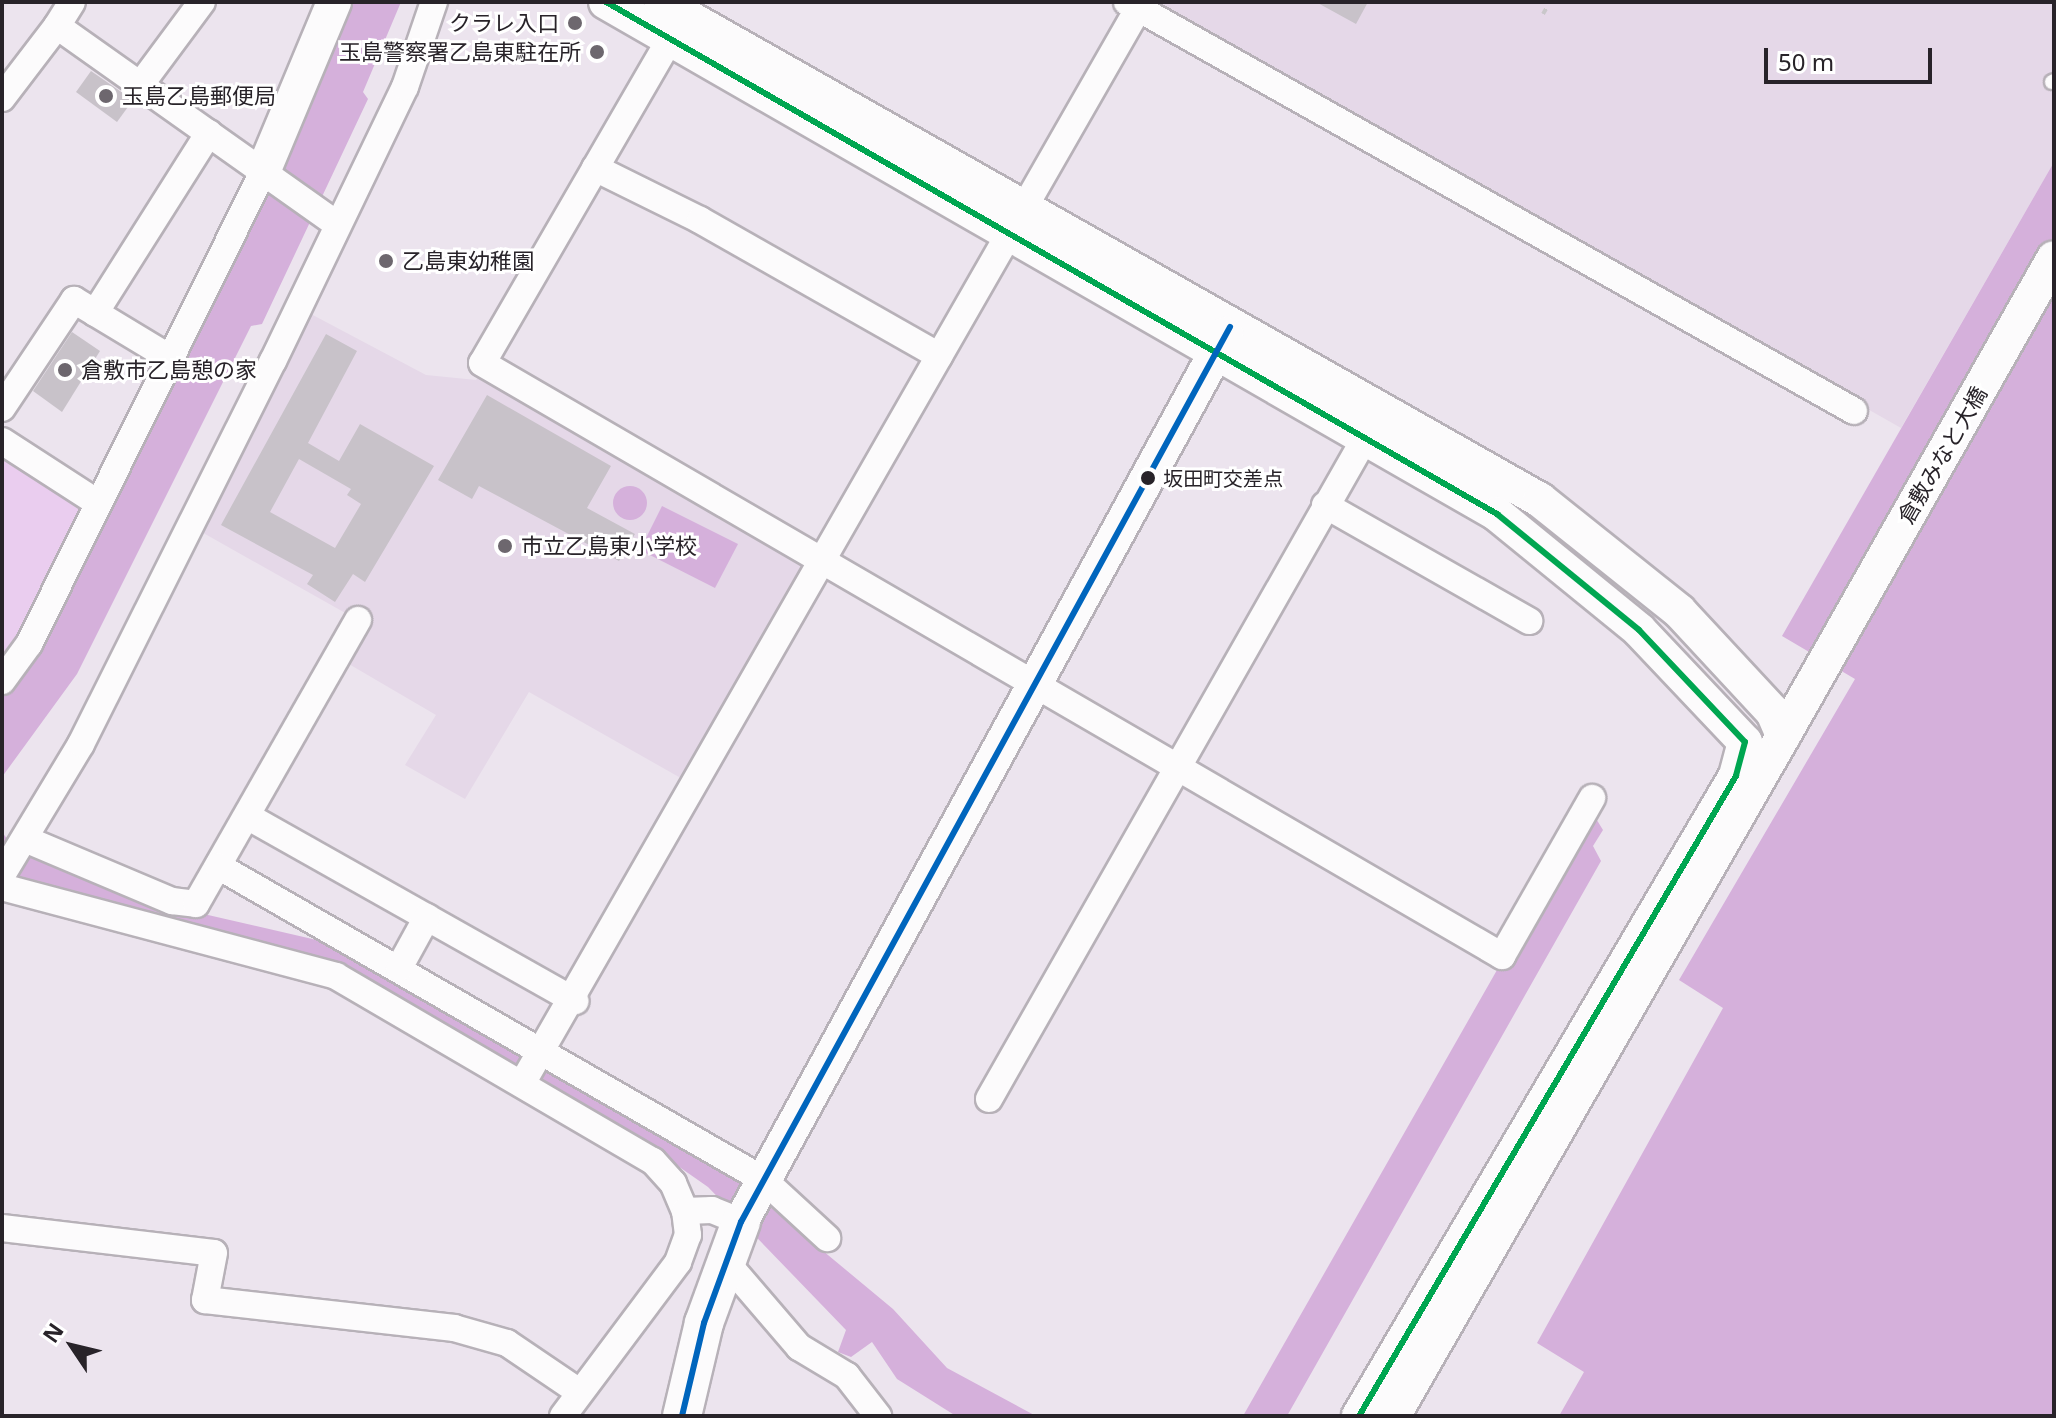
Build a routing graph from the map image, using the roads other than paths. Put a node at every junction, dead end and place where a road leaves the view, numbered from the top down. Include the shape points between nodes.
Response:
1 (72, 2) edge
2 (202, 2) edge
3 (334, 2) edge
4 (434, 2) edge
5 (606, 2) edge
6 (1133, 5) edge
7 (677, 15) edge
8 (57, 26) junction
9 (141, 84) junction
10 (2, 98) edge
11 (209, 133) junction
12 (595, 168) junction
13 (263, 172) junction
14 (328, 219) junction
15 (1017, 221) junction
16 (2054, 258) edge
17 (95, 313) junction
18 (1223, 340) junction
19 (939, 356) junction
20 (170, 358) junction
21 (2, 408) edge
22 (1854, 411) dead end
23 (1372, 425) junction
24 (2, 441) edge
25 (98, 503) junction
26 (1325, 505) junction
27 (823, 562) junction
28 (358, 620) dead end
29 (1529, 621) dead end
30 (2, 681) edge
31 (1037, 685) junction
32 (1778, 724) junction
33 (1745, 742) junction
34 (1177, 766) junction
35 (1592, 798) dead end
36 (247, 816) junction
37 (25, 839) junction
38 (218, 866) junction
39 (2, 875) edge
40 (2, 887) edge
41 (196, 904) junction
42 (427, 917) junction
43 (178, 935) junction
44 (399, 968) junction
45 (575, 1001) junction
46 (543, 1052) junction
47 (523, 1082) junction
48 (989, 1099) dead end
49 (764, 1180) junction
50 (685, 1211) junction
51 (741, 1222) junction
52 (2, 1228) edge
53 (827, 1238) dead end
54 (727, 1263) junction
55 (578, 1391) junction
56 (563, 1416) edge
57 (682, 1416) edge
58 (878, 1416) edge
59 (1359, 1416) edge
60 (1393, 1416) edge

1 - 8 street
2 - 9 street
3 - 13 street
4 - 14 street via 405,87
5 - 7 street
6 - 15 street
6 - 22 street
7 - 12 street
7 - 15 street
8 - 9 street
8 - 10 street
9 - 11 street
11 - 13 street
11 - 17 street
12 - 19 street via 700,220
12 - 27 street via 482,363
13 - 14 street
13 - 20 street
14 - 37 street via 81,744
15 - 18 street
15 - 19 street
16 - 32 street, 倉敷みなと大橋 via 1830,651
17 - 20 street
17 - 21 street via 74,300
18 - 23 street
18 - 31 street
19 - 27 street
20 - 25 street
23 - 26 street
23 - 32 street via 1540,500 1593,537 1679,611
23 - 33 street via 1601,597 1681,668
24 - 25 street
25 - 30 street via 29,644
26 - 29 street
26 - 34 street
27 - 31 street
27 - 45 street
28 - 36 street
31 - 34 street
31 - 49 street
32 - 33 street
32 - 60 street, 倉敷みなと大橋
33 - 59 street via 1736,776
34 - 35 street via 1502,956
34 - 48 street
36 - 38 street
36 - 42 street
37 - 39 street
37 - 41 street via 172,901
38 - 41 street
38 - 44 street
40 - 43 street
41 - 43 street
42 - 44 street
42 - 45 street
43 - 47 street via 336,976
44 - 46 street
45 - 46 street
46 - 47 street
46 - 49 street
47 - 50 street via 653,1161 673,1183
49 - 51 street
49 - 53 street
50 - 51 street via 712,1210
50 - 55 street via 688,1235 678,1262
51 - 54 main road
52 - 55 street via 214,1253 205,1300 454,1328 507,1343
54 - 57 main road via 704,1323
54 - 58 street via 799,1347 847,1376
55 - 56 street

